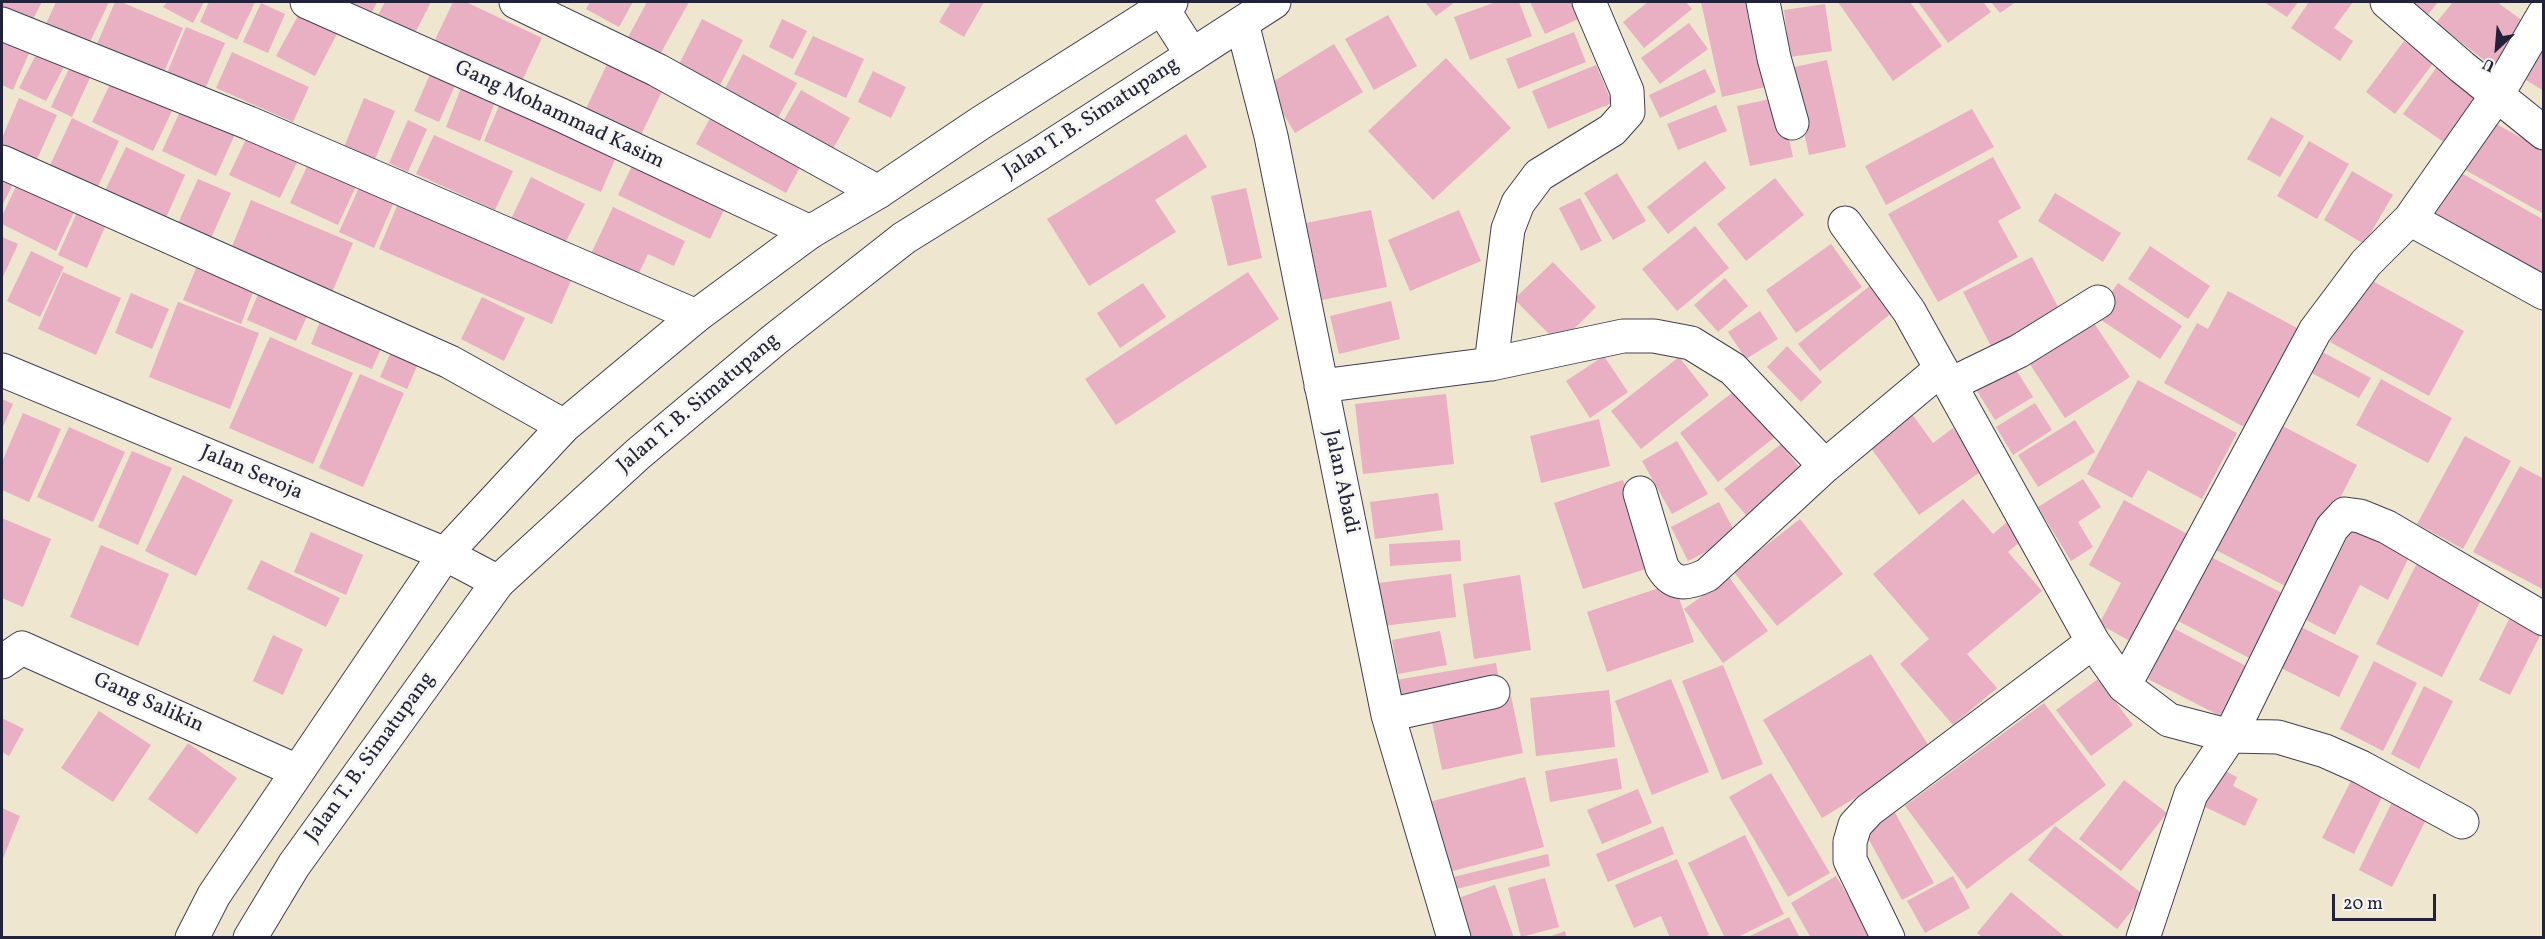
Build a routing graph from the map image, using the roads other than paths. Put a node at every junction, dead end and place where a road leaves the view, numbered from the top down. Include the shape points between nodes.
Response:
1 (308, 2) edge
2 (516, 2) edge
3 (1274, 2) edge
4 (1589, 2) edge
5 (1763, 2) edge
6 (2387, 2) edge
7 (1163, 4) edge
8 (2544, 14) edge
9 (1242, 23) junction
10 (2, 24) edge
11 (1192, 55) junction
12 (2497, 95) junction
13 (1792, 123) dead end
14 (2544, 133) edge
15 (2, 162) edge
16 (878, 192) junction
17 (2410, 219) junction
18 (1845, 223) dead end
19 (810, 232) junction
20 (2544, 293) edge
21 (2098, 302) dead end
22 (696, 316) junction
23 (1491, 364) junction
24 (2, 370) edge
25 (1946, 377) junction
26 (1321, 386) junction
27 (564, 426) junction
28 (1825, 466) junction
29 (1640, 493) dead end
30 (445, 554) junction
31 (498, 582) junction
32 (2544, 619) edge
33 (2092, 642) junction
34 (2, 662) edge
35 (2124, 686) junction
36 (1493, 692) dead end
37 (1388, 715) junction
38 (2230, 736) junction
39 (297, 771) junction
40 (2462, 822) dead end
41 (192, 938) edge
42 (250, 938) edge
43 (1454, 938) edge
44 (1888, 938) edge
45 (2143, 938) edge

1 - 19 street, Gang Mohammad Kasim
2 - 16 street via 657,70
3 - 9 street, Jalan T. B. Simatupang
4 - 23 street via 1627,91 1628,112 1612,130 1539,176 1518,203 1508,229
5 - 13 street
6 - 12 street
7 - 11 street
7 - 16 street
8 - 12 street
9 - 11 street, Jalan T. B. Simatupang
9 - 26 street, Jalan Abadi via 1271,136
10 - 22 street via 249,123
11 - 31 street, Jalan T. B. Simatupang via 904,238 647,447
12 - 14 street
12 - 17 street
15 - 27 street via 450,362
16 - 19 street
17 - 20 street
17 - 35 street via 2366,263 2315,331
18 - 25 street via 1910,311
19 - 22 street
21 - 25 street via 2019,351
22 - 27 street
23 - 26 street
23 - 28 street via 1623,336 1654,336 1690,343 1733,369
24 - 30 street, Jalan Seroja
25 - 28 street
25 - 33 street
26 - 37 street, Jalan Abadi
27 - 30 street
28 - 29 street via 1707,575 1693,582 1668,578
30 - 31 street, Jalan Seroja
30 - 39 street
31 - 42 street, Jalan T. B. Simatupang via 294,865
32 - 38 street via 2387,527 2345,514 2332,528
33 - 35 street
33 - 44 street via 1869,810 1855,825 1850,860
34 - 39 street, Gang Salikin via 22,648
35 - 38 street via 2169,720
36 - 37 street
37 - 43 street, Jalan Abadi
38 - 40 street via 2278,737 2325,751
38 - 45 street via 2191,794
39 - 41 street via 214,895

